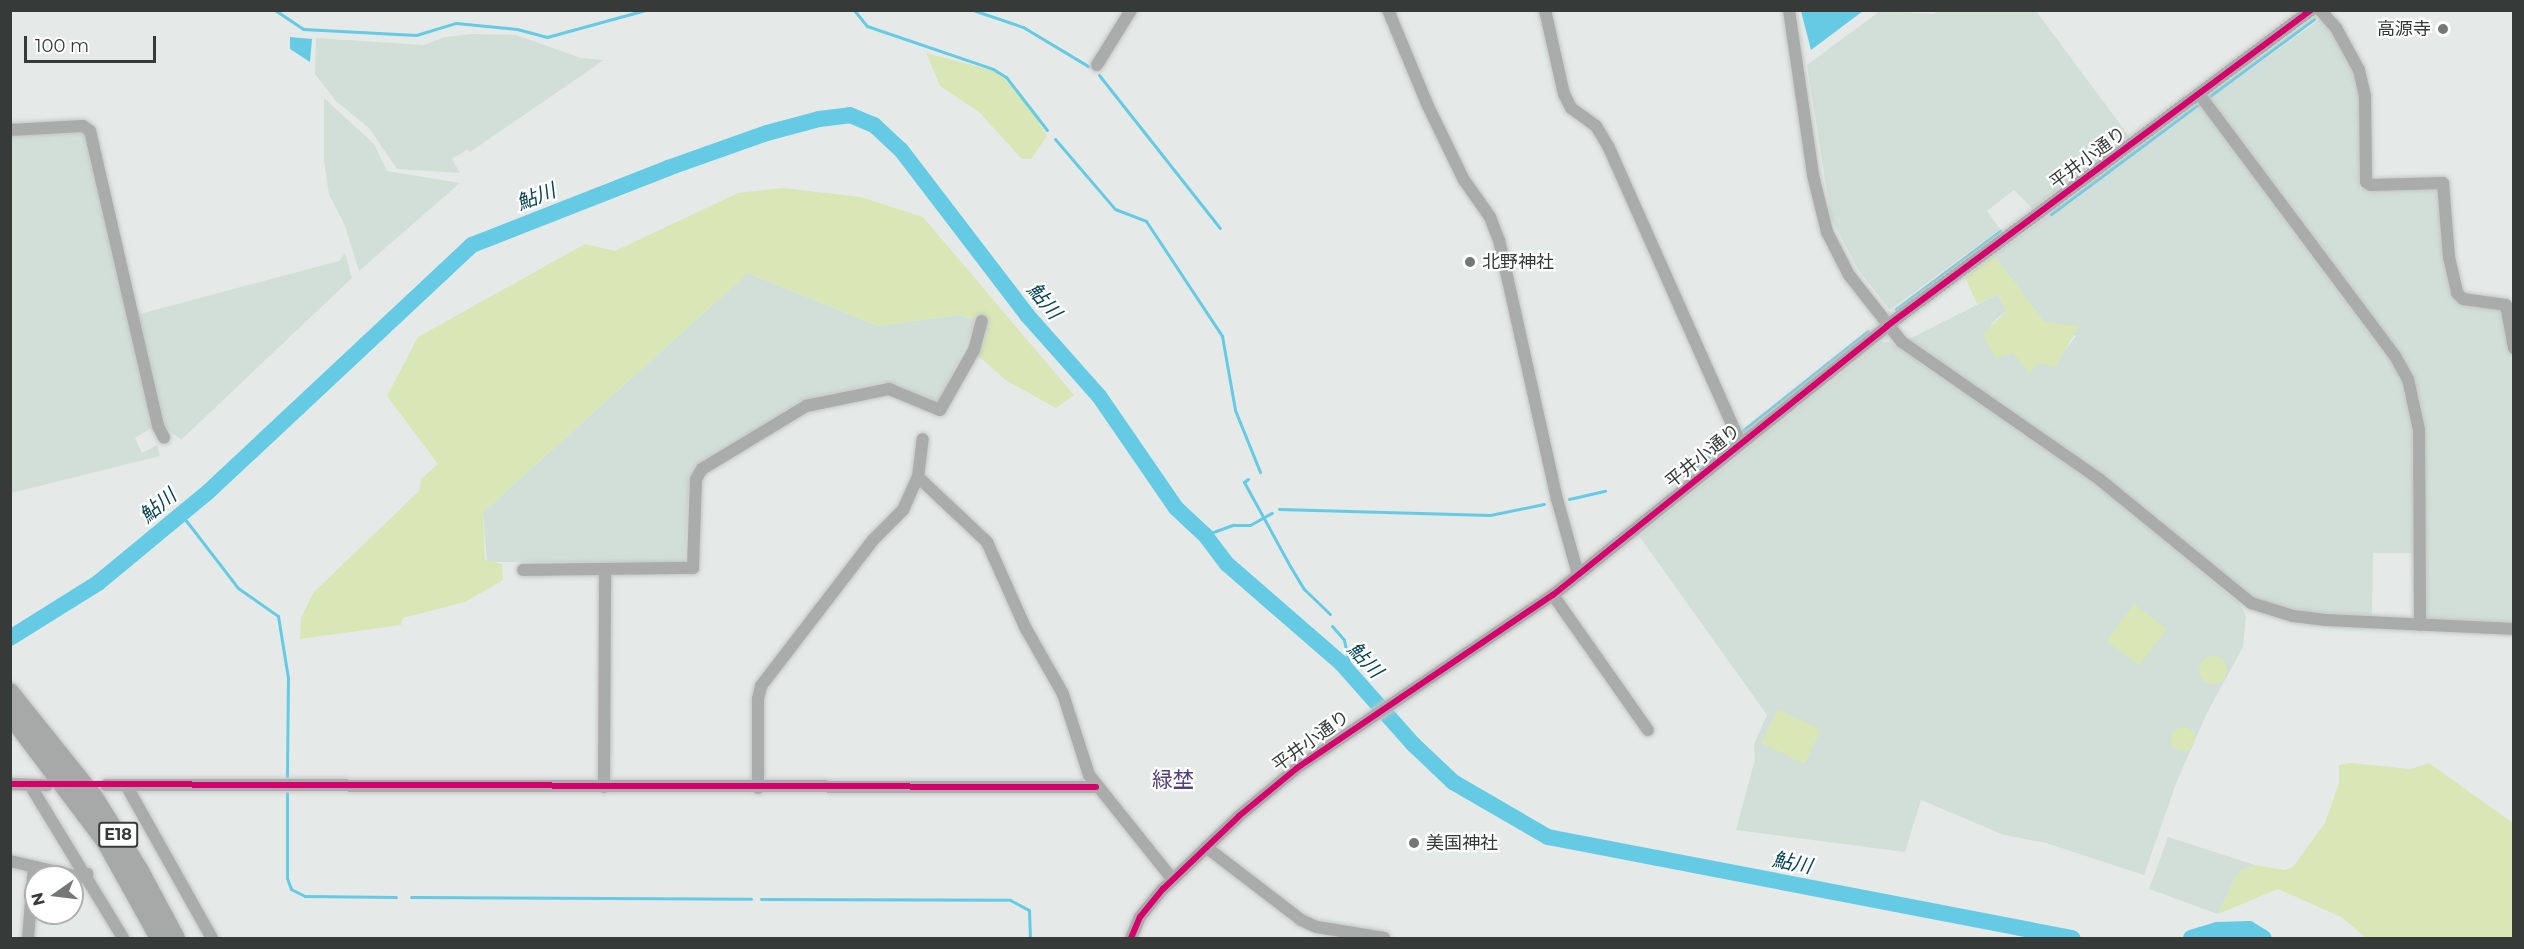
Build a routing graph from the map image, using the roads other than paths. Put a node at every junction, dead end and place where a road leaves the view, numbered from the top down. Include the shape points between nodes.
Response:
1 (1131, 10) edge
2 (1388, 10) edge
3 (1545, 10) edge
4 (1789, 10) edge
5 (2311, 10) edge
6 (2320, 10) edge
7 (1097, 65) dead end
8 (2199, 94) junction
9 (10, 130) edge
10 (982, 321) dead end
11 (1887, 326) junction
12 (2514, 348) edge
13 (164, 438) dead end
14 (923, 439) dead end
15 (1742, 444) junction
16 (918, 477) junction
17 (605, 569) junction
18 (523, 570) dead end
19 (1578, 574) junction
20 (1553, 595) junction
21 (2420, 625) junction
22 (2514, 629) edge
23 (10, 692) edge
24 (10, 714) edge
25 (1648, 730) dead end
26 (41, 739) junction
27 (10, 784) edge
28 (30, 784) junction
29 (47, 785) dead end
30 (106, 785) dead end
31 (126, 785) junction
32 (604, 787) junction
33 (1096, 787) junction
34 (758, 788) junction
35 (1206, 847) junction
36 (10, 861) edge
37 (26, 865) edge
38 (87, 874) junction
39 (84, 875) edge
40 (1173, 880) junction
41 (1341, 933) edge
42 (123, 939) edge
43 (159, 939) edge
44 (176, 939) edge
45 (212, 939) edge
46 (1131, 939) edge
47 (1384, 939) edge

1 - 7 street
2 - 19 street via 1464,180 1497,233 1557,499
3 - 15 street via 1564,94 1571,108 1596,126 1609,148
4 - 11 street via 1813,175 1827,232 1849,275
5 - 8 street, 平井小通り
6 - 12 street via 2336,28 2359,70 2365,96 2366,182 2443,183 2449,258 2457,293 2463,299 2506,305
8 - 11 street, 平井小通り
8 - 21 street via 2395,356 2408,379 2420,430
9 - 13 street via 82,126 92,136 158,426
10 - 17 street via 974,350 940,410 889,389 793,411 699,472 693,568
11 - 15 street, 平井小通り
11 - 21 street via 1902,342 2099,479 2251,603 2293,616
14 - 16 street
15 - 19 street, 平井小通り
16 - 33 street via 987,542 1025,627 1063,694 1079,756
16 - 34 street via 899,515 867,547 761,686
17 - 18 street
17 - 32 street
19 - 20 street, 平井小通り
20 - 25 street
20 - 35 street, 平井小通り via 1348,731 1279,782
21 - 22 street
23 - 26 highway, E18
24 - 26 highway, E18
26 - 43 highway, E18 via 105,841
26 - 44 highway, E18 via 118,833
27 - 28 street
28 - 29 street
28 - 38 street
30 - 31 street
31 - 32 street
31 - 45 street
32 - 34 street
33 - 34 street
33 - 40 street
35 - 40 street, 平井小通り
35 - 41 street via 1300,920
36 - 37 street
38 - 39 street
38 - 42 street
40 - 46 street, 平井小通り via 1148,905
41 - 47 street

